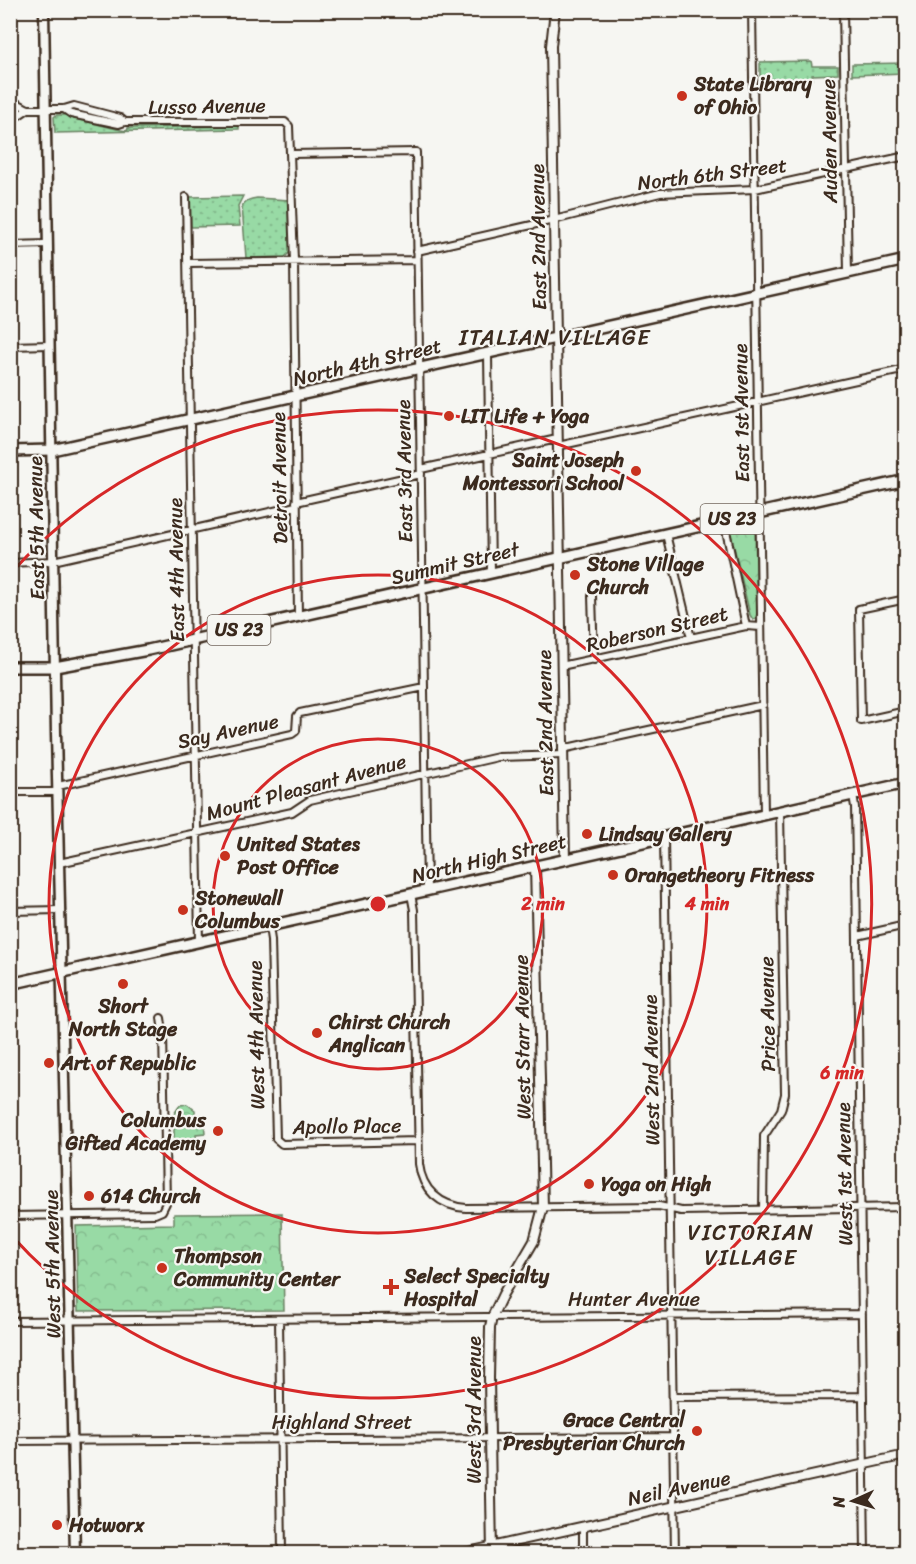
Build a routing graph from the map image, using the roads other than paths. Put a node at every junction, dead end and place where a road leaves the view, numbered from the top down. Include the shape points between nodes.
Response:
1 (44, 10) edge
2 (555, 10) edge
3 (752, 10) edge
4 (843, 10) edge
5 (10, 104) edge
6 (45, 108) junction
7 (28, 109) junction
8 (10, 115) edge
9 (291, 154) junction
10 (906, 156) edge
11 (847, 169) junction
12 (755, 189) junction
13 (292, 195) joint
14 (186, 197) dead end
15 (555, 220) junction
16 (48, 244) junction
17 (10, 245) edge
18 (417, 250) junction
19 (417, 260) junction
20 (906, 260) edge
21 (294, 261) junction
22 (188, 263) junction
23 (848, 272) junction
24 (756, 294) junction
25 (556, 338) junction
26 (50, 345) junction
27 (10, 346) edge
28 (488, 354) junction
29 (419, 369) junction
30 (906, 369) edge
31 (295, 396) junction
32 (758, 401) junction
33 (190, 419) junction
34 (557, 443) junction
35 (52, 450) junction
36 (10, 451) edge
37 (489, 455) junction
38 (421, 472) junction
39 (906, 480) edge
40 (296, 504) junction
41 (759, 513) junction
42 (724, 521) junction
43 (192, 529) junction
44 (666, 534) junction
45 (559, 558) junction
46 (53, 561) junction
47 (10, 563) edge
48 (491, 573) junction
49 (423, 589) junction
50 (592, 596) dead end
51 (906, 599) edge
52 (298, 616) junction
53 (746, 626) junction
54 (761, 627) junction
55 (690, 638) junction
56 (194, 640) junction
57 (594, 660) junction
58 (561, 666) junction
59 (10, 667) edge
60 (55, 667) junction
61 (424, 687) junction
62 (763, 705) junction
63 (906, 711) edge
64 (562, 752) junction
65 (196, 755) junction
66 (426, 773) junction
67 (906, 783) edge
68 (58, 789) junction
69 (10, 792) edge
70 (853, 795) junction
71 (780, 811) junction
72 (764, 815) junction
73 (197, 833) junction
74 (664, 837) junction
75 (565, 860) junction
76 (59, 863) junction
77 (535, 866) junction
78 (427, 890) junction
79 (411, 894) junction
80 (60, 910) junction
81 (10, 911) edge
82 (906, 925) edge
83 (269, 927) junction
84 (857, 936) junction
85 (200, 942) junction
86 (62, 973) junction
87 (10, 984) edge
88 (161, 1018) dead end
89 (418, 1141) junction
90 (278, 1142) joint
91 (543, 1207) junction
92 (861, 1207) junction
93 (906, 1207) edge
94 (670, 1209) junction
95 (763, 1209) junction
96 (10, 1216) edge
97 (67, 1216) junction
98 (862, 1314) junction
99 (672, 1315) junction
100 (492, 1317) junction
101 (279, 1319) junction
102 (70, 1320) junction
103 (10, 1321) edge
104 (863, 1396) junction
105 (673, 1397) junction
106 (674, 1437) junction
107 (490, 1438) junction
108 (280, 1439) junction
109 (10, 1441) edge
110 (73, 1441) junction
111 (906, 1455) edge
112 (864, 1464) junction
113 (674, 1506) junction
114 (582, 1526) junction
115 (491, 1550) edge
116 (282, 1553) edge
117 (75, 1554) edge
118 (143, 1554) edge
119 (459, 1554) edge
120 (583, 1554) edge
121 (675, 1554) edge
122 (865, 1554) edge

1 - 6 main road, East 5th Avenue
2 - 15 street, East 2nd Avenue via 551,45
3 - 12 street, East 1st Avenue
4 - 11 street, Auden Avenue
5 - 7 street
6 - 7 street, Lusso Avenue
6 - 9 street, Lusso Avenue via 64,109 114,124 285,122 291,129
6 - 16 main road, East 5th Avenue
7 - 8 street
9 - 13 street, Lusso Avenue
9 - 18 street, East 3rd Avenue via 416,152
10 - 11 street, North 6th Street
11 - 12 street, North 6th Street
11 - 23 street, Auden Avenue
12 - 15 street, North 6th Street via 660,193
12 - 24 street, East 1st Avenue
13 - 21 street, Detroit Avenue
14 - 22 street, East 4th Avenue
15 - 18 street, North 6th Street
15 - 25 street, East 2nd Avenue
16 - 17 street
16 - 26 main road, East 5th Avenue
18 - 19 street, East 3rd Avenue
19 - 21 street
19 - 29 street, East 3rd Avenue
20 - 23 main road, North 4th Street
21 - 22 street
21 - 31 street, Detroit Avenue
22 - 33 street, East 4th Avenue
23 - 24 main road, North 4th Street
24 - 25 main road, North 4th Street
24 - 32 street, East 1st Avenue
25 - 28 main road, North 4th Street
25 - 34 street, East 2nd Avenue
26 - 27 street
26 - 35 main road, East 5th Avenue
28 - 29 main road, North 4th Street
28 - 37 street
29 - 31 main road, North 4th Street
29 - 38 street, East 3rd Avenue
30 - 32 street
31 - 33 main road, North 4th Street
31 - 40 street, Detroit Avenue
32 - 34 street
32 - 41 street, East 1st Avenue
33 - 35 main road, North 4th Street
33 - 43 street, East 4th Avenue
34 - 37 street
34 - 45 street, East 2nd Avenue
35 - 36 main road, North 4th Street
35 - 46 main road, East 5th Avenue
37 - 38 street
37 - 48 street
38 - 40 street
38 - 49 street, East 3rd Avenue
39 - 41 main road, Summit Street / US 23
40 - 43 street
40 - 52 street, Detroit Avenue
41 - 42 main road, Summit Street / US 23
41 - 54 street, East 1st Avenue
42 - 44 main road, Summit Street / US 23
42 - 53 street
43 - 46 street
43 - 56 street, East 4th Avenue
44 - 45 main road, Summit Street / US 23
44 - 55 street
45 - 48 main road, Summit Street / US 23
45 - 58 street, East 2nd Avenue
46 - 47 street
46 - 60 main road, East 5th Avenue
48 - 49 main road, Summit Street / US 23
49 - 52 main road, Summit Street / US 23
49 - 61 street, East 3rd Avenue
50 - 57 street
51 - 63 street via 860,609 861,721
52 - 56 main road, Summit Street / US 23
53 - 54 street, Roberson Street
53 - 55 street, Roberson Street
54 - 62 street, East 1st Avenue
55 - 57 street, Roberson Street
56 - 60 main road, Summit Street / US 23
56 - 65 street, East 4th Avenue
57 - 58 street, Roberson Street
58 - 64 street, East 2nd Avenue
59 - 60 main road, Summit Street / US 23
60 - 68 main road, East 5th Avenue
61 - 65 street, Say Avenue via 300,713 292,734
61 - 66 street, East 3rd Avenue
62 - 64 street, Mount Pleasant Avenue
62 - 72 street, East 1st Avenue
64 - 66 street, Mount Pleasant Avenue via 498,757
64 - 75 street, East 2nd Avenue
65 - 68 street, Say Avenue
65 - 73 street, East 4th Avenue
66 - 73 street, Mount Pleasant Avenue via 307,801 292,812
66 - 78 street, East 3rd Avenue
67 - 70 main road, North High Street
68 - 69 street, Say Avenue
68 - 76 main road, East 5th Avenue
70 - 71 main road, North High Street
70 - 84 street, West 1st Avenue
71 - 72 main road, North High Street
71 - 95 street, Price Avenue via 785,1094 781,1110 764,1137
72 - 74 main road, North High Street
73 - 76 street, Mount Pleasant Avenue
73 - 85 street, East 4th Avenue
74 - 75 main road, North High Street
74 - 94 street, West 2nd Avenue
75 - 77 main road, North High Street
76 - 80 main road, East 5th Avenue
77 - 78 main road, North High Street
77 - 91 street, West Starr Avenue
78 - 79 main road, North High Street
79 - 83 main road, North High Street
79 - 89 street
80 - 81 street
80 - 86 main road, East 5th Avenue
82 - 84 street
83 - 85 main road, North High Street
83 - 90 street, West 4th Avenue via 274,1135
84 - 92 street, West 1st Avenue
85 - 86 main road, North High Street
86 - 87 main road, North High Street
86 - 97 main road, West 5th Avenue
88 - 97 street via 166,1203 162,1212
89 - 90 street, Apollo Place
89 - 91 street via 425,1185 447,1205
91 - 94 street
91 - 100 street, West 3rd Avenue via 534,1241
92 - 93 street
92 - 95 street
92 - 98 street, West 1st Avenue
94 - 95 street
94 - 99 street, West 2nd Avenue
96 - 97 street
97 - 102 main road, West 5th Avenue
98 - 99 street, Hunter Avenue
98 - 104 street, West 1st Avenue
99 - 100 street, Hunter Avenue
99 - 105 street, West 2nd Avenue
100 - 101 street, Hunter Avenue
100 - 107 street, West 3rd Avenue
101 - 102 street, Hunter Avenue
101 - 108 street
102 - 103 street, Hunter Avenue
102 - 110 main road, West 5th Avenue
104 - 105 street
104 - 112 street, West 1st Avenue
105 - 106 street, West 2nd Avenue
106 - 107 street, Highland Street
106 - 113 street, West 2nd Avenue
107 - 108 street, Highland Street
107 - 115 street, West 3rd Avenue
108 - 110 street, Highland Street
108 - 116 street
109 - 110 street, Highland Street
110 - 117 main road, West 5th Avenue
111 - 112 street, Neil Avenue
112 - 113 street, Neil Avenue
112 - 122 street, West 1st Avenue
113 - 114 street, Neil Avenue
113 - 121 street, West 2nd Avenue
114 - 115 street, Neil Avenue
114 - 120 street
115 - 119 street, Neil Avenue
116 - 118 street

